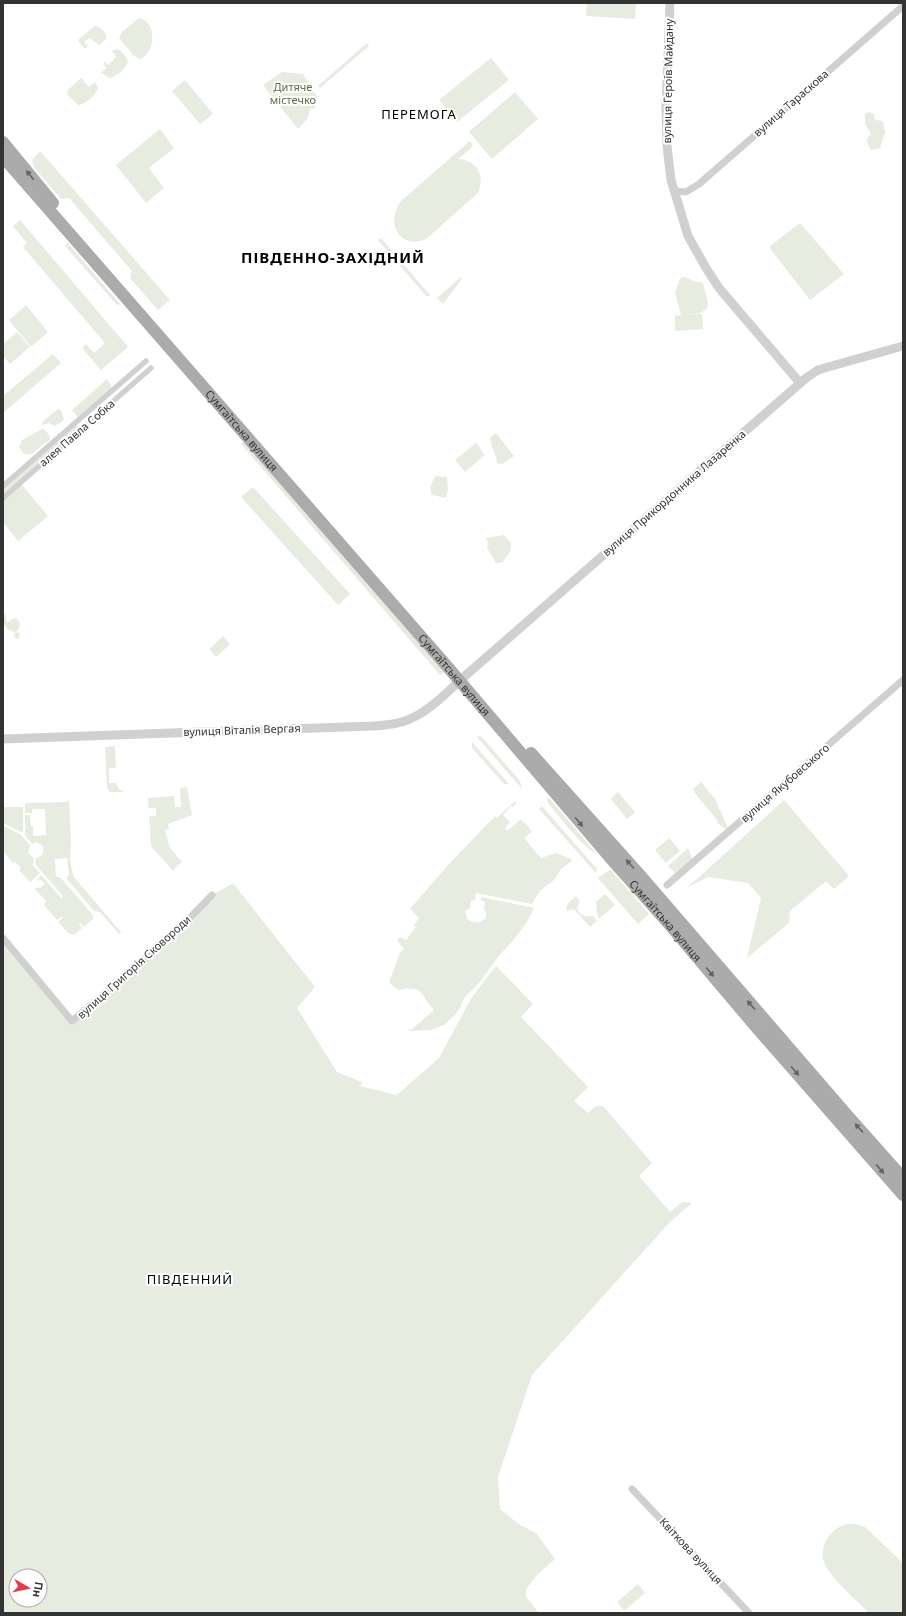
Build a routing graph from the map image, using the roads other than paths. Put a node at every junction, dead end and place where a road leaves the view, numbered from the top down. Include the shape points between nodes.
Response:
1 (670, 3) edge
2 (903, 6) edge
3 (3, 142) edge
4 (3, 157) edge
5 (675, 191) junction
6 (903, 346) edge
7 (146, 361) dead end
8 (151, 368) dead end
9 (800, 383) junction
10 (3, 486) edge
11 (3, 498) edge
12 (462, 678) junction
13 (903, 680) edge
14 (3, 739) edge
15 (667, 885) dead end
16 (212, 895) dead end
17 (3, 938) edge
18 (903, 1178) edge
19 (903, 1195) edge
20 (632, 1489) dead end
21 (749, 1613) edge

1 - 5 street, вулиця Героїв Майдану via 666,122 669,167
2 - 5 street, вулиця Тараскова via 698,185 686,192
12 -> 3 main road, Сумгаїтська вулиця
4 - 12 main road, Сумгаїтська вулиця
5 - 9 street, вулиця Героїв Майдану via 688,236 712,278
6 - 9 street, вулиця Прикордонника Лазаренка via 818,370
7 - 10 street, алея Павла Собка
8 - 11 street, алея Павла Собка
9 - 12 street, вулиця Прикордонника Лазаренка
12 - 14 street, вулиця Віталія Вергая via 417,715 393,724
18 -> 12 main road, Сумгаїтська вулиця via 640,875
12 -> 19 main road, Сумгаїтська вулиця via 613,861
13 - 15 street, вулиця Якубовського
16 - 17 street, вулиця Григорія Сковороди via 176,932 72,1021
20 - 21 street, Квіткова вулиця

